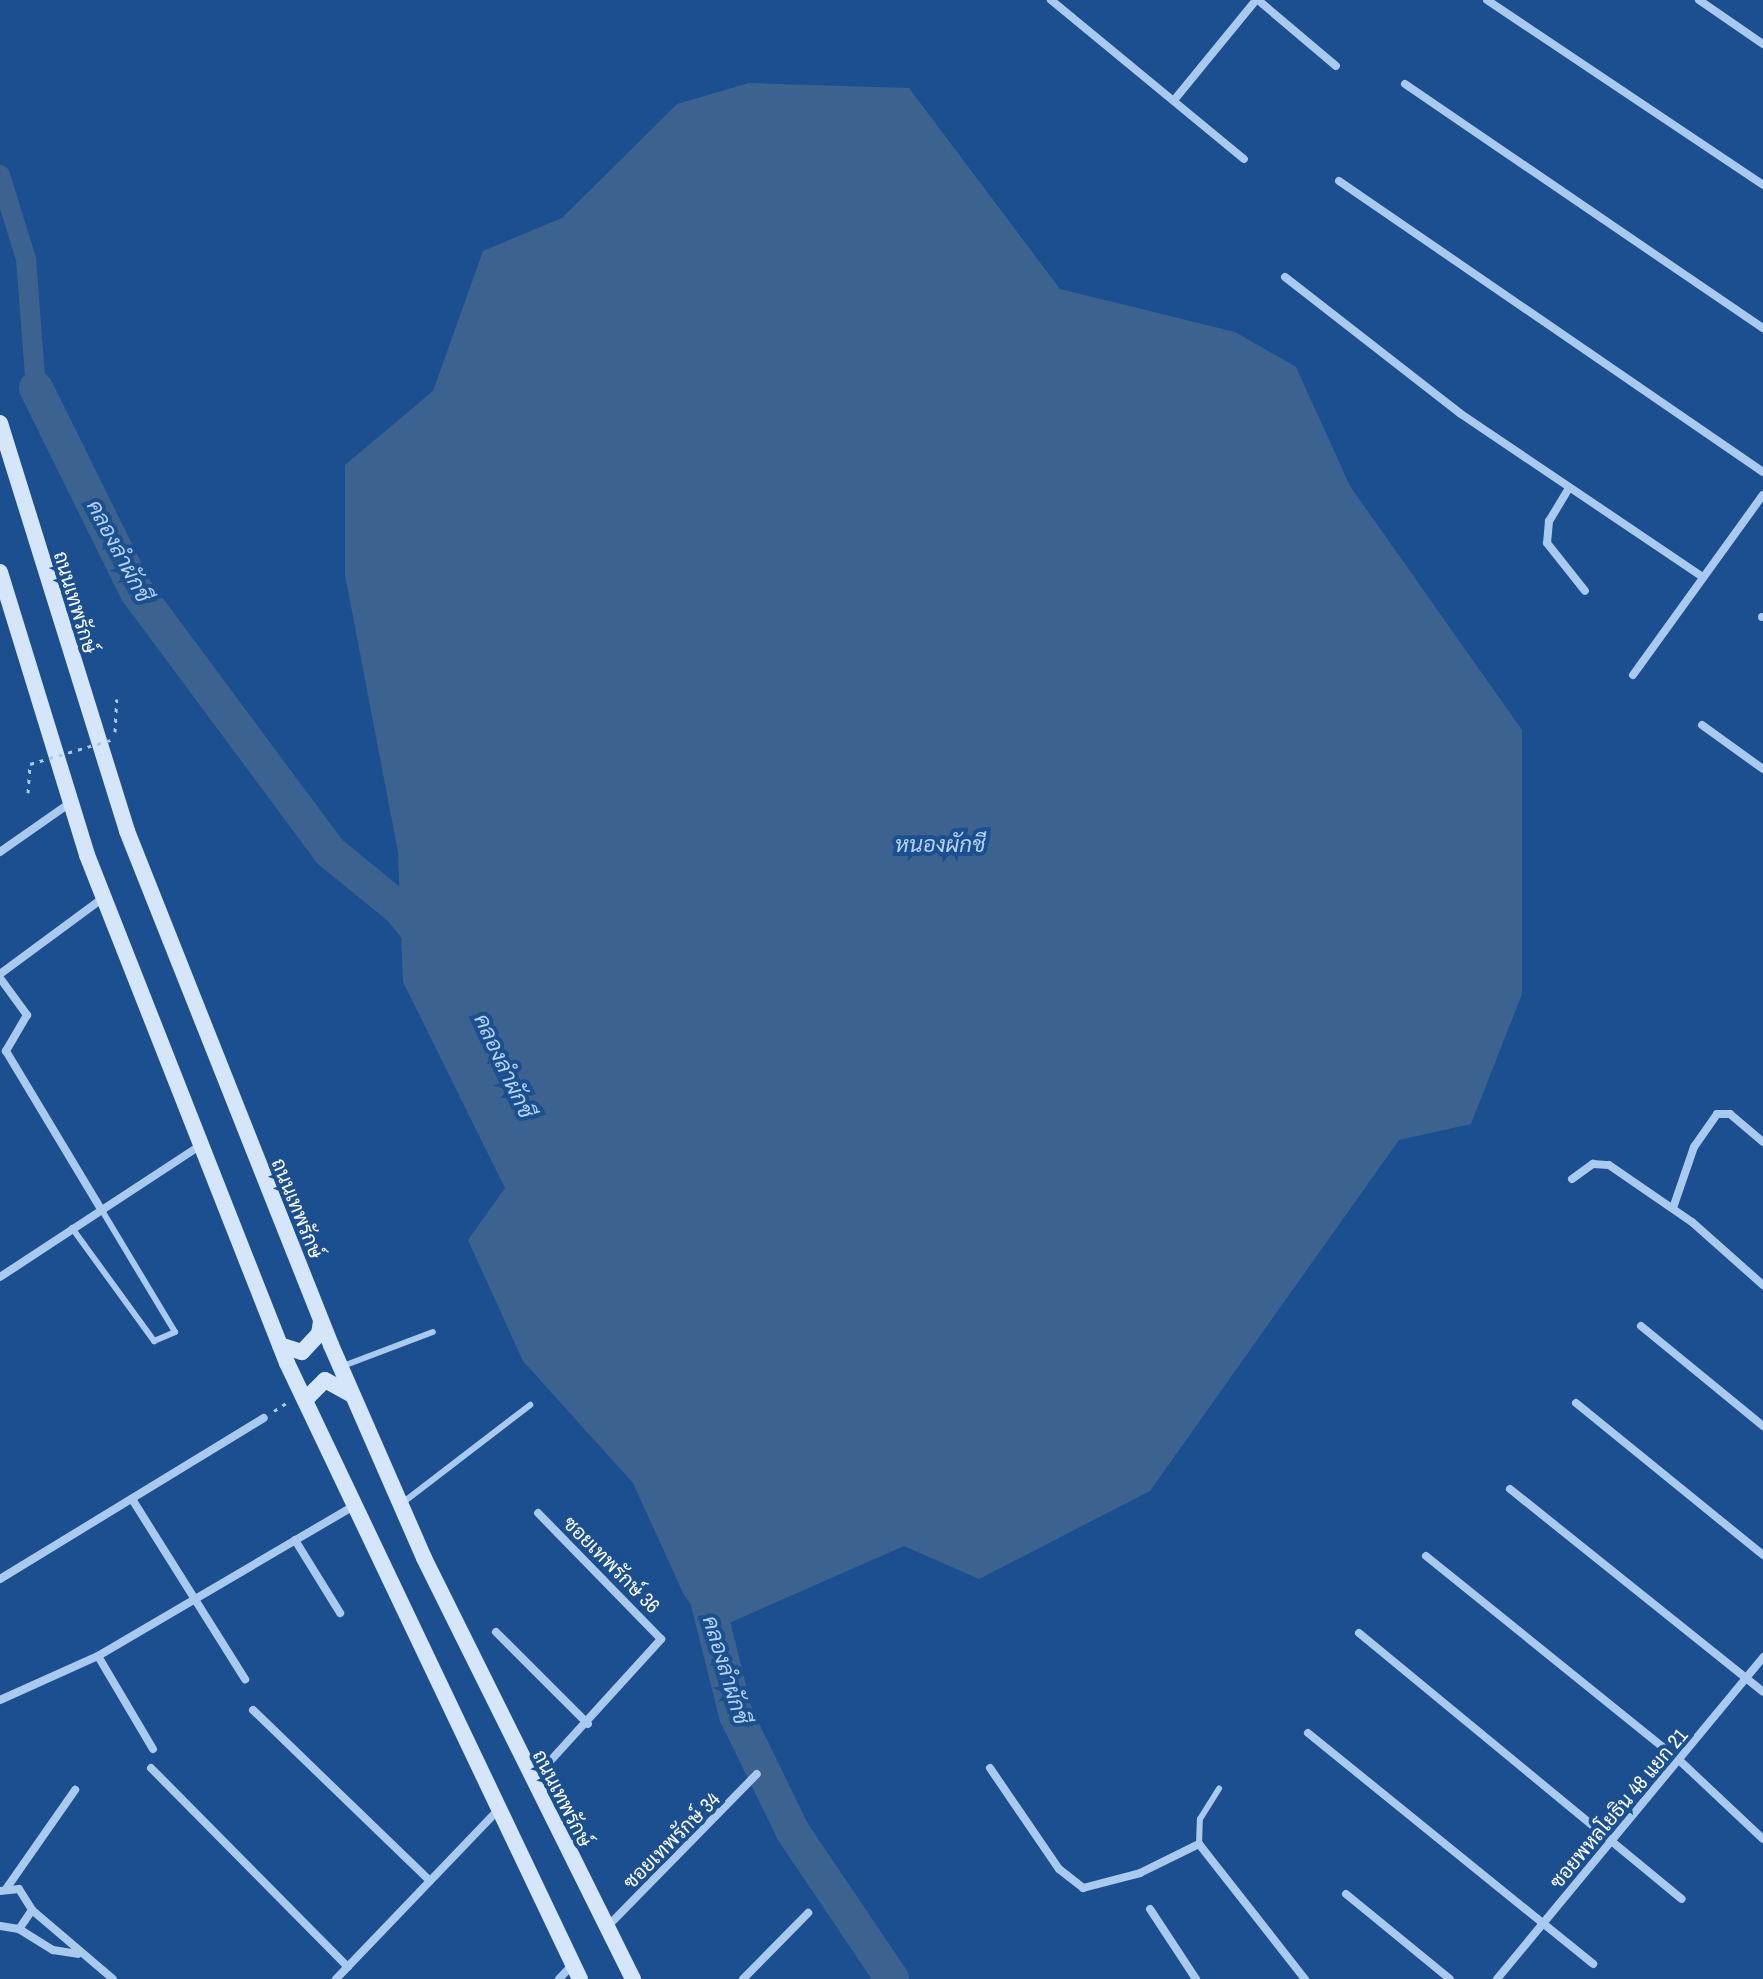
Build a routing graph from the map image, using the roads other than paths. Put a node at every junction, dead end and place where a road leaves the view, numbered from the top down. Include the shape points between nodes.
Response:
1 (1051, 0) edge
2 (1257, 0) edge
3 (1487, 0) edge
4 (1699, 0) edge
5 (1763, 44) edge
6 (1336, 66) dead end
7 (1405, 84) dead end
8 (1175, 99) junction
9 (1244, 159) dead end
10 (1339, 181) dead end
11 (1763, 185) edge
12 (1285, 277) dead end
13 (1763, 328) edge
14 (0, 423) edge
15 (1763, 472) edge
16 (1569, 488) junction
17 (1763, 495) edge
18 (0, 572) edge
19 (1703, 577) junction
20 (1585, 591) dead end
21 (1633, 675) dead end
22 (1702, 725) dead end
23 (1763, 769) edge
24 (71, 803) junction
25 (0, 852) edge
26 (104, 897) junction
27 (0, 976) edge
28 (1763, 1142) edge
29 (201, 1145) junction
30 (1572, 1179) dead end
31 (1673, 1208) junction
32 (101, 1209) junction
33 (72, 1228) junction
34 (0, 1277) edge
35 (1763, 1285) edge
36 (321, 1319) junction
37 (1641, 1326) dead end
38 (433, 1332) dead end
39 (280, 1345) junction
40 (340, 1367) junction
41 (303, 1397) junction
42 (354, 1397) junction
43 (1576, 1403) dead end
44 (530, 1405) dead end
45 (264, 1418) road end
46 (1763, 1426) edge
47 (1510, 1489) dead end
48 (132, 1499) junction
49 (401, 1504) junction
50 (354, 1506) junction
51 (538, 1513) dead end
52 (295, 1540) junction
53 (1763, 1555) edge
54 (1426, 1556) dead end
55 (0, 1579) edge
56 (196, 1596) junction
57 (340, 1613) dead end
58 (496, 1632) dead end
59 (1359, 1633) dead end
60 (98, 1656) junction
61 (1763, 1657) edge
62 (1746, 1678) junction
63 (245, 1679) dead end
64 (1763, 1692) edge
65 (0, 1700) edge
66 (253, 1710) dead end
67 (588, 1724) junction
68 (1308, 1733) dead end
69 (153, 1749) dead end
70 (1679, 1760) junction
71 (151, 1768) dead end
72 (990, 1768) dead end
73 (757, 1774) dead end
74 (532, 1781) junction
75 (1219, 1788) dead end
76 (75, 1790) dead end
77 (496, 1812) junction
78 (1763, 1839) edge
79 (1613, 1841) junction
80 (1199, 1844) junction
81 (430, 1881) junction
82 (3, 1890) edge
83 (1346, 1894) dead end
84 (1682, 1899) dead end
85 (1150, 1909) dead end
86 (32, 1910) junction
87 (808, 1913) dead end
88 (1543, 1923) junction
89 (0, 1926) edge
90 (606, 1928) junction
91 (19, 1929) junction
92 (78, 1954) junction
93 (1593, 1964) dead end
94 (348, 1967) junction
95 (576, 1972) edge
96 (113, 1979) edge
97 (336, 1979) edge
98 (559, 1979) edge
99 (633, 1979) edge
100 (743, 1979) edge
101 (1196, 1979) edge
102 (1305, 1979) edge
103 (1450, 1979) edge
104 (1497, 1979) edge

1 - 8 street
2 - 6 street
2 - 8 street
3 - 11 street
4 - 5 street
7 - 13 street
8 - 9 street
10 - 15 street
12 - 16 street via 1412,379
14 - 36 main road, ถนนเทพรักษ์ via 127,831
16 - 19 street
16 - 20 street via 1549,521 1547,543
17 - 19 street
18 - 24 main road
19 - 21 street
22 - 23 street
24 - 25 street
24 - 26 main road
26 - 27 street
26 - 29 main road
27 - 32 street via 27,1015 6,1051
28 - 31 street via 1730,1114 1717,1114 1694,1147
29 - 32 street
29 - 39 main road
30 - 31 street via 1593,1164 1609,1165
31 - 35 street
32 - 33 street
32 - 33 lane via 175,1332 154,1341
33 - 34 street
36 - 39 main road via 319,1334 302,1352
36 - 40 main road, ถนนเทพรักษ์
37 - 46 street
38 - 40 lane
39 - 41 main road
40 - 42 main road, ถนนเทพรักษ์
41 - 42 main road via 325,1380
41 - 50 main road
42 - 49 main road, ถนนเทพรักษ์
43 - 53 street
44 - 49 lane
45 - 48 street
47 - 62 street
48 - 55 street
48 - 56 street
49 - 74 main road, ถนนเทพรักษ์
50 - 52 street
50 - 77 main road
51 - 67 street, ซอยเทพรักษ์ 36 via 661,1639
52 - 56 street
52 - 57 street
54 - 70 street
56 - 60 street
56 - 63 street
58 - 67 street
59 - 79 street
60 - 65 street
60 - 69 street
61 - 62 street, ซอยพหลโยธิน 48 แยก 21
62 - 64 street
62 - 70 street, ซอยพหลโยธิน 48 แยก 21
66 - 81 street
67 - 74 street, ซอยเทพรักษ์ 36
68 - 88 street
70 - 78 street
70 - 79 street, ซอยพหลโยธิน 48 แยก 21
71 - 94 street
72 - 80 street via 1059,1869 1083,1888 1140,1873
73 - 90 street, ซอยเทพรักษ์ 34
74 - 90 main road, ถนนเทพรักษ์
75 - 80 lane via 1200,1819
76 - 82 street
77 - 81 street
77 - 95 main road
79 - 84 street
79 - 88 street, ซอยพหลโยธิน 48 แยก 21
80 - 102 street
81 - 94 street
82 - 86 street via 25,1893
83 - 103 street
85 - 101 street
86 - 91 street
86 - 92 street via 66,1934
87 - 100 street
88 - 93 street
88 - 104 street, ซอยพหลโยธิน 48 แยก 21
89 - 91 street
90 - 99 main road, ถนนเทพรักษ์
91 - 92 street via 53,1950
92 - 96 street
94 - 97 street
95 - 98 street

